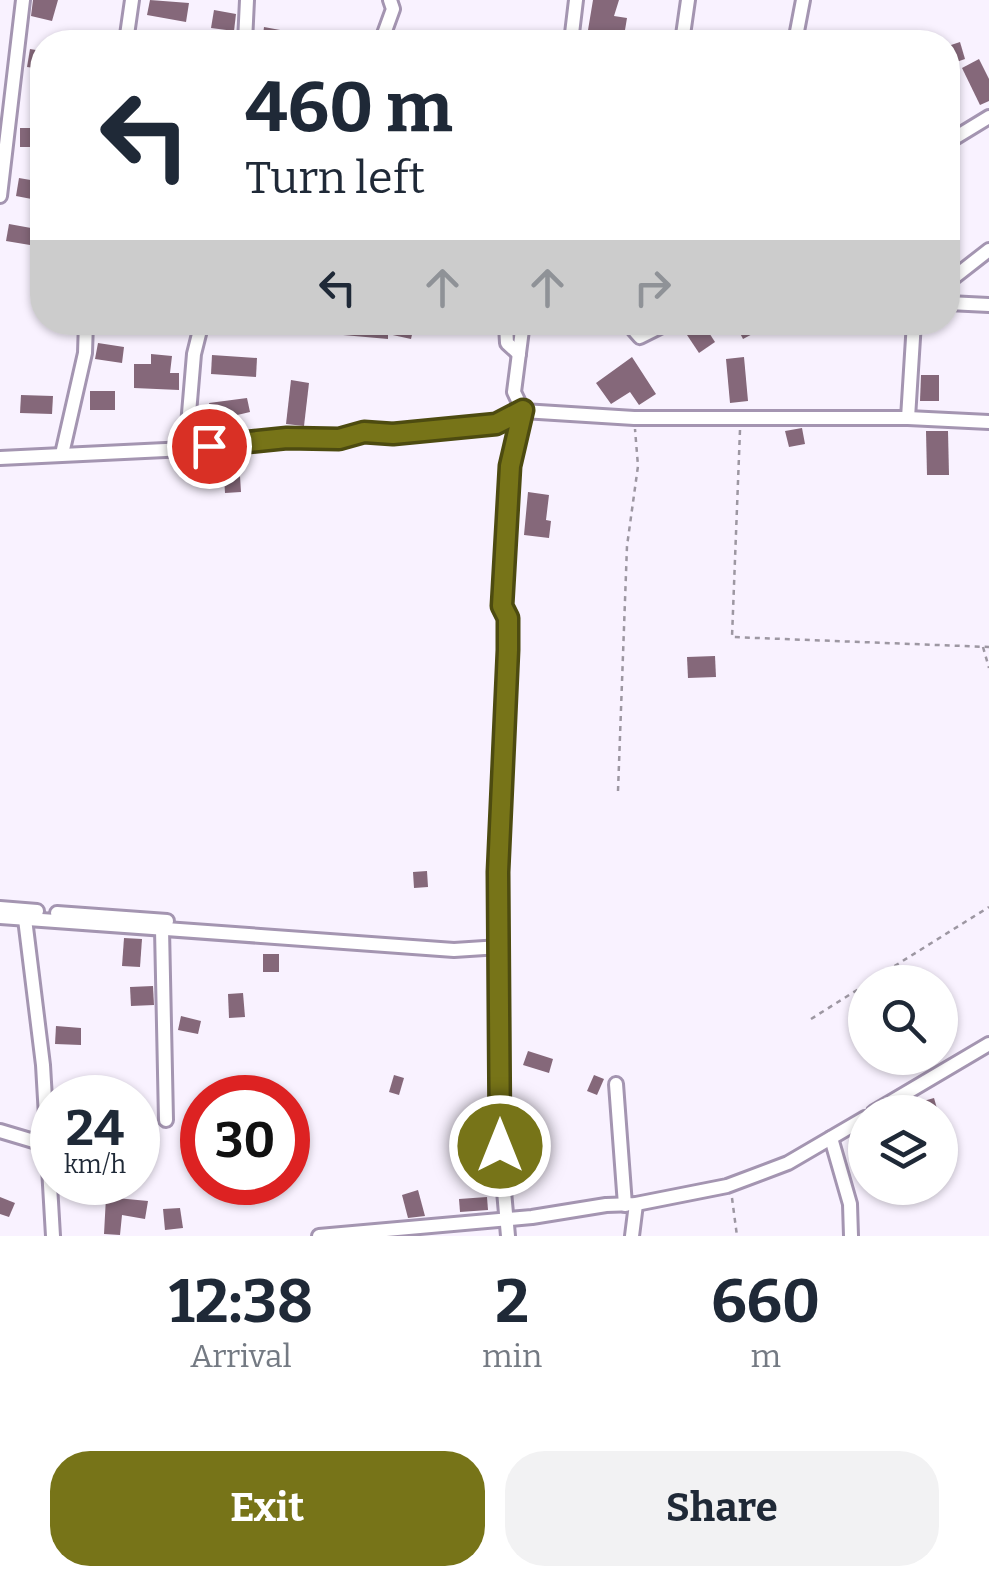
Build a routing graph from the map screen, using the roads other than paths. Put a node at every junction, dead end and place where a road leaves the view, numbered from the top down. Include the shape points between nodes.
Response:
1 (24, 0) edge
2 (132, 0) edge
3 (248, 0) edge
4 (390, 0) edge
5 (576, 0) edge
6 (688, 0) edge
7 (803, 0) edge
8 (128, 30) edge
9 (247, 30) edge
10 (386, 30) edge
11 (573, 30) edge
12 (684, 30) edge
13 (797, 30) edge
14 (989, 117) edge
15 (960, 135) edge
16 (0, 196) edge
17 (989, 250) edge
18 (960, 273) edge
19 (960, 304) edge
20 (989, 305) edge
21 (85, 335) edge
22 (199, 335) edge
23 (507, 335) edge
24 (521, 335) edge
25 (913, 335) edge
26 (519, 354) junction
27 (523, 410) junction
28 (908, 418) junction
29 (989, 422) edge
30 (186, 448) junction
31 (62, 454) junction
32 (0, 458) edge
33 (0, 908) edge
34 (0, 917) edge
35 (25, 919) junction
36 (165, 925) junction
37 (500, 947) junction
38 (989, 1044) edge
39 (43, 1075) edge
40 (616, 1084) dead end
41 (903, 1095) edge
42 (166, 1120) dead end
43 (848, 1128) edge
44 (0, 1131) edge
45 (831, 1138) junction
46 (30, 1140) edge
47 (51, 1205) edge
48 (631, 1205) junction
49 (507, 1218) junction
50 (398, 1233) edge
51 (53, 1236) edge
52 (319, 1236) edge
53 (508, 1236) edge
54 (632, 1236) edge
55 (851, 1236) edge

1 - 16 street
2 - 8 street
3 - 9 street
4 - 10 street
5 - 11 street
6 - 12 street
7 - 13 street
14 - 15 street
17 - 18 street
19 - 20 street
21 - 31 street
22 - 30 street
23 - 26 street
24 - 26 street
25 - 28 street
26 - 27 street via 514,392
27 - 28 street via 634,418
27 - 30 street via 496,424
27 - 37 street via 510,466 502,606 508,650
28 - 29 street
30 - 31 street
31 - 32 street
33 - 36 street
34 - 35 street
35 - 36 street
35 - 39 street
36 - 37 street via 454,950
36 - 42 street
37 - 49 street via 500,1146
38 - 41 street
40 - 48 street
43 - 45 street
44 - 46 street
45 - 48 street via 788,1163 724,1186
45 - 55 street via 850,1204
47 - 51 street
48 - 49 street
48 - 54 street
49 - 50 street
49 - 53 street
50 - 52 street

